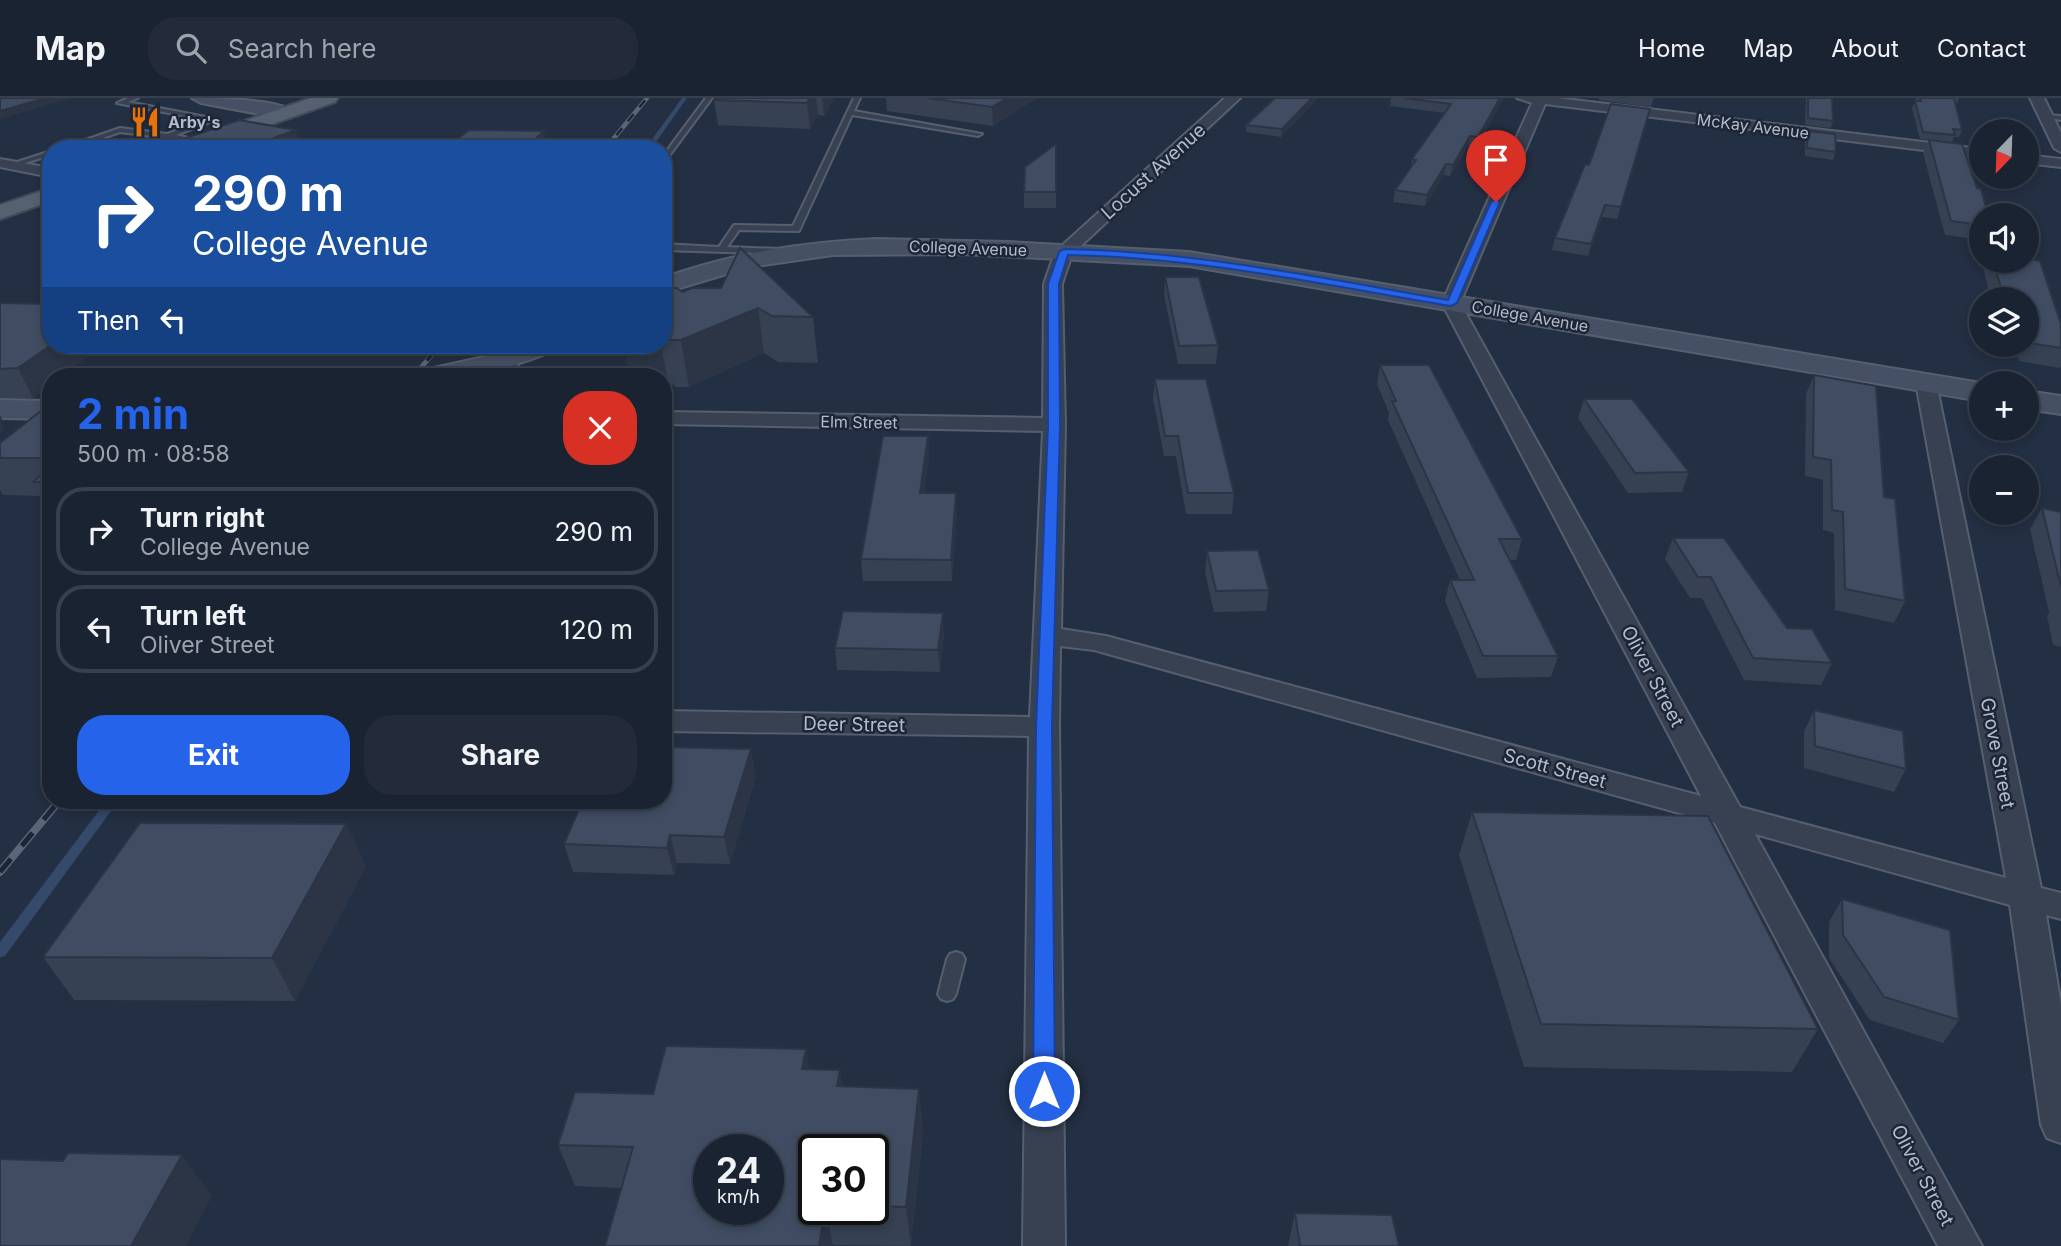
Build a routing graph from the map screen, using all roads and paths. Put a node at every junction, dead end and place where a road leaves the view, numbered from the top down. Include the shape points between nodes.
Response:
1 (135, 98) edge
2 (329, 98) edge
3 (709, 98) edge
4 (857, 98) edge
5 (1233, 98) edge
6 (2037, 98) edge
7 (1535, 99) edge
8 (213, 105) edge
9 (286, 113) junction
10 (851, 113) junction
11 (192, 115) junction
12 (2054, 117) edge
13 (978, 134) dead end
14 (90, 140) edge
15 (162, 140) edge
16 (180, 140) edge
17 (207, 140) edge
18 (2061, 148) edge
19 (672, 149) edge
20 (1969, 152) edge
21 (42, 155) edge
22 (2039, 160) edge
23 (2061, 163) edge
24 (6, 164) edge
25 (42, 171) edge
26 (42, 197) edge
27 (0, 212) edge
28 (672, 247) edge
29 (722, 248) junction
30 (780, 252) junction
31 (1064, 252) junction
32 (672, 282) edge
33 (1451, 303) junction
34 (531, 354) edge
35 (511, 368) edge
36 (1926, 383) junction
37 (1969, 390) edge
38 (2039, 402) edge
39 (2061, 405) edge
40 (0, 409) edge
41 (42, 410) edge
42 (672, 418) edge
43 (1054, 425) junction
44 (1048, 636) junction
45 (672, 721) edge
46 (1044, 727) junction
47 (1728, 815) junction
48 (2026, 896) junction
49 (2061, 906) edge
50 (956, 959) dead end
51 (947, 994) dead end
52 (2061, 1125) edge
53 (1044, 1246) edge
54 (1961, 1246) edge

1 - 11 lane via 120,103
2 - 9 main road
3 - 19 lane
4 - 10 lane
5 - 31 street, Locust Avenue
6 - 12 street
7 - 20 street, McKay Avenue
7 - 33 street
8 - 9 street
8 - 11 lane
9 - 17 main road
10 - 13 lane
10 - 29 lane via 796,229 737,228
11 - 16 lane via 209,121
12 - 18 street
14 - 15 lane via 120,130
21 - 24 lane
22 - 23 street
24 - 25 street
26 - 27 main road
28 - 29 lane
29 - 30 lane
30 - 31 street, College Avenue via 846,245
30 - 32 street, College Avenue via 704,269
31 - 33 street, College Avenue via 1189,259
31 - 43 street via 1054,284
33 - 36 street, College Avenue
33 - 47 street, Oliver Street
34 - 35 street
36 - 37 street, College Avenue
36 - 48 street, Grove Street
38 - 39 street
40 - 41 street
42 - 43 street, Elm Street
43 - 44 street
44 - 46 street
44 - 47 street, Scott Street via 1096,642
45 - 46 street, Deer Street
46 - 53 street
47 - 48 street, Scott Street
47 - 54 street, Oliver Street
48 - 49 street, Scott Street
48 - 52 street, Grove Street
50 - 51 lane

